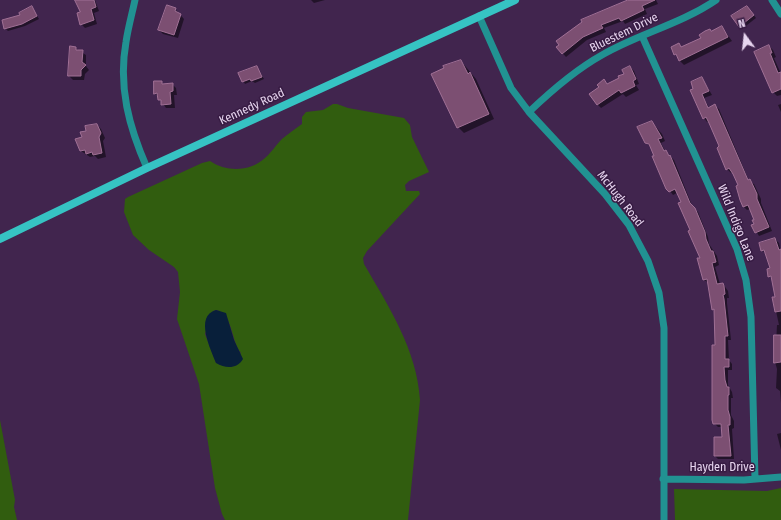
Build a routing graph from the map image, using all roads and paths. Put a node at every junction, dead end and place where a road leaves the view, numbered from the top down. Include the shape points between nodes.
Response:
1 (135, 0) edge
2 (514, 0) edge
3 (716, 0) edge
4 (772, 0) edge
5 (781, 14) edge
6 (479, 16) junction
7 (642, 36) junction
8 (529, 112) junction
9 (147, 168) junction
10 (0, 239) edge
11 (781, 477) edge
12 (663, 479) junction
13 (755, 479) junction
14 (664, 520) edge

1 - 9 street via 125,43 123,92 131,127
2 - 6 main road, Kennedy Road
3 - 7 street, Bluestem Drive
4 - 5 street
6 - 8 street, McHugh Road via 511,88
6 - 9 main road, Kennedy Road
7 - 8 street, Bluestem Drive via 584,66
7 - 13 street, Wild Indigo Lane via 738,248 751,317
8 - 12 street, McHugh Road via 605,194 629,224 648,261 659,292 664,328
9 - 10 main road, Kennedy Road
11 - 13 street, Hayden Drive
12 - 13 street, Hayden Drive
12 - 14 street, McHugh Road

